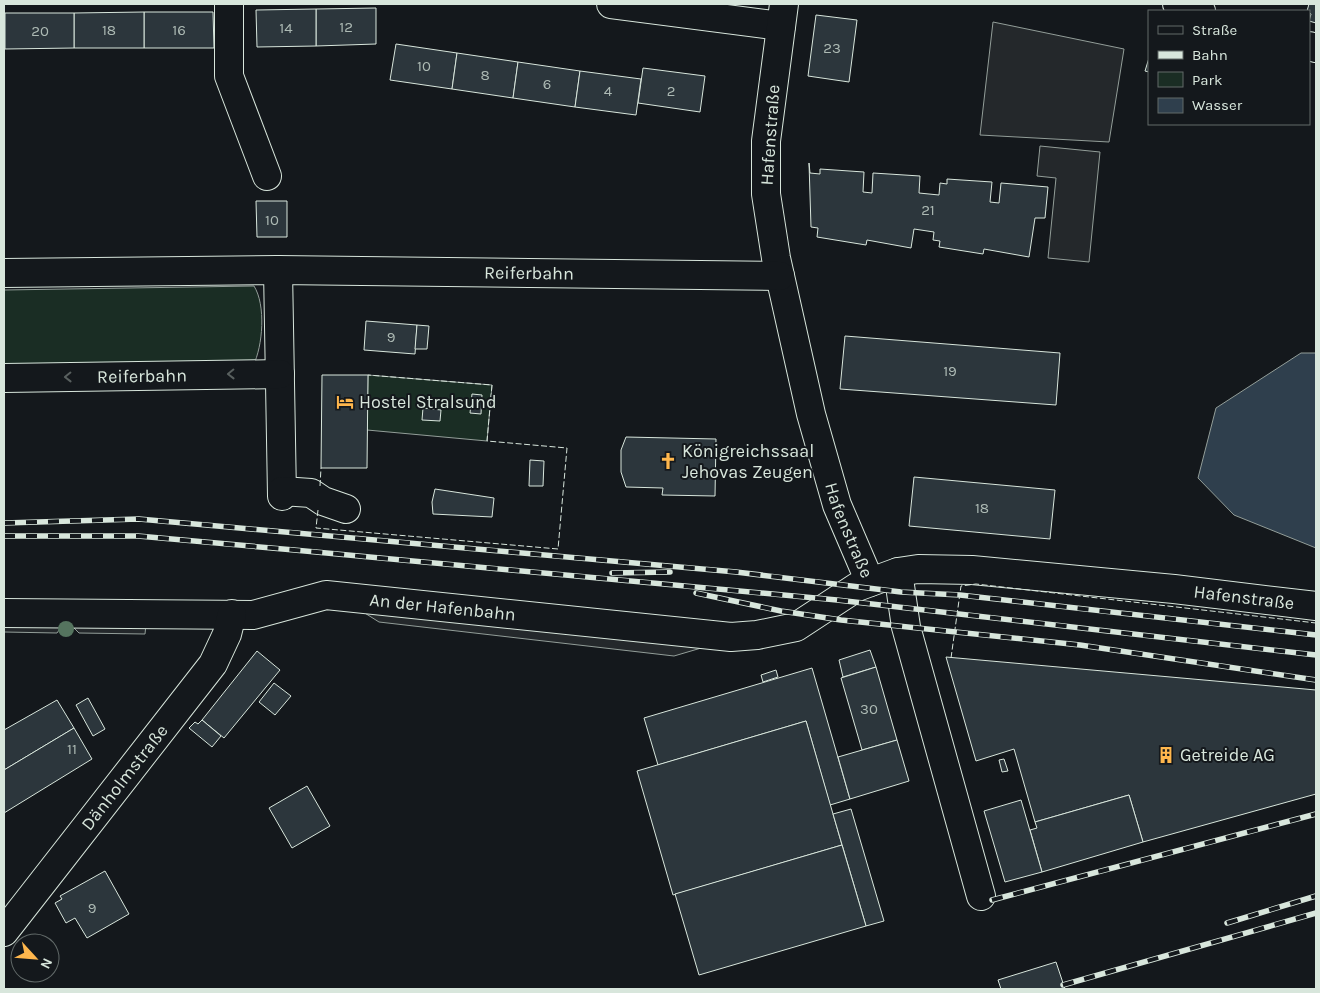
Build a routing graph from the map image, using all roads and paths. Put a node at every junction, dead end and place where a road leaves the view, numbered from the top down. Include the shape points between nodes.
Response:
1 (229, 4) edge
2 (611, 4) edge
3 (1177, 4) edge
4 (1198, 10) edge
5 (782, 15) edge
6 (267, 176) dead end
7 (278, 270) junction
8 (4, 273) edge
9 (780, 276) junction
10 (280, 374) junction
11 (4, 378) edge
12 (346, 509) dead end
13 (898, 572) junction
14 (870, 582) junction
15 (1316, 606) edge
16 (4, 613) edge
17 (232, 614) junction
18 (981, 896) dead end
19 (4, 932) edge

1 - 6 street via 229,76
2 - 5 street
3 - 4 street
5 - 9 street, Hafenstraße via 766,141 766,194
7 - 8 street, Reiferbahn
7 - 9 street, Reiferbahn
7 - 10 street
9 - 14 street, Hafenstraße via 811,414 838,505
10 -> 11 street, Reiferbahn
10 - 12 street via 282,494 311,494
13 - 14 street, Hafenstraße
13 - 15 street, Hafenstraße via 972,570
13 - 18 street via 906,627
14 - 17 street, An der Hafenbahn via 796,627 757,636 699,634 334,595 286,604 253,615
16 - 17 street, An der Hafenbahn
17 - 19 street, Dänholmstraße via 213,664

